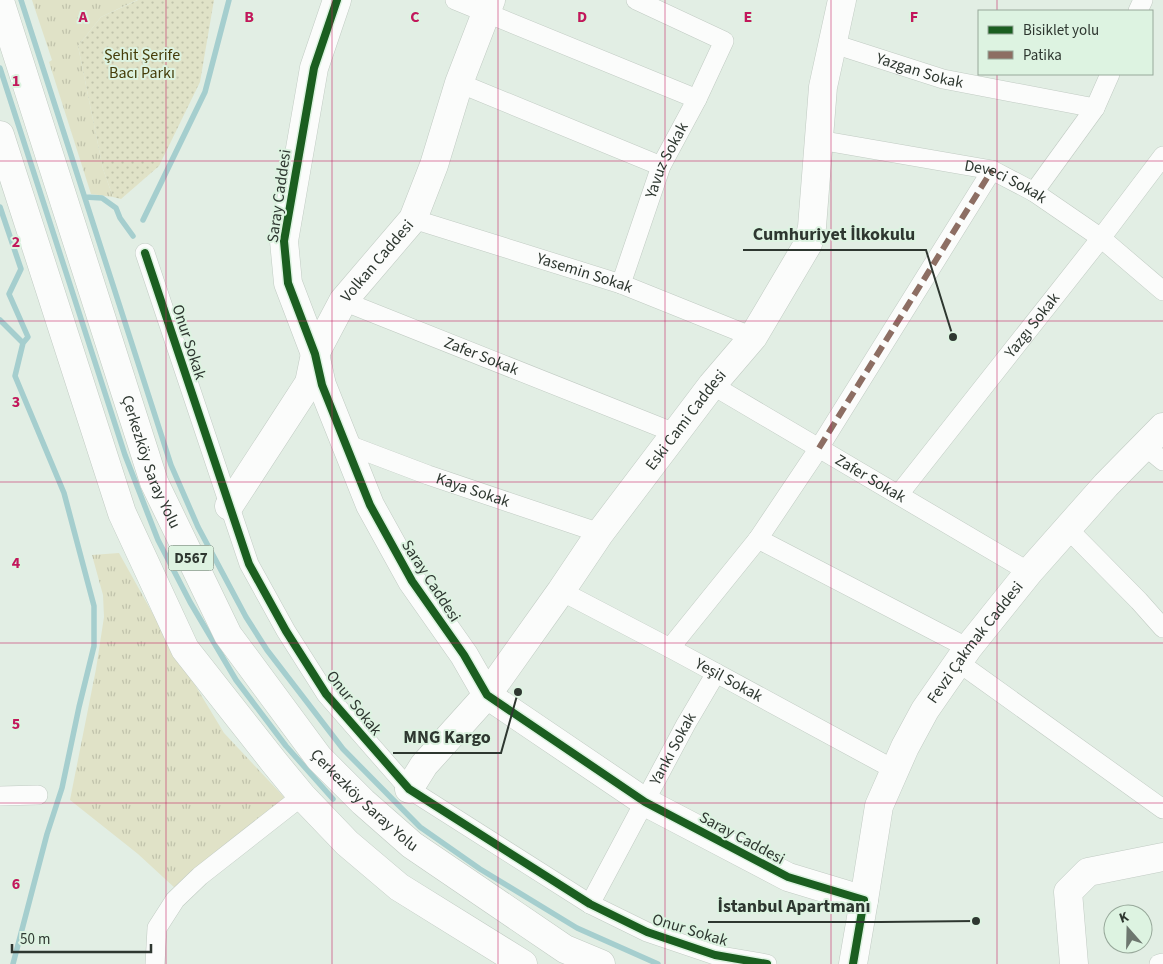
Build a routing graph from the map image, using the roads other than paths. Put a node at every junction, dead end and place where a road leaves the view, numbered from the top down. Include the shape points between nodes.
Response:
1 (337, 0) edge
2 (455, 0) edge
3 (636, 0) edge
4 (842, 0) edge
5 (0, 1) edge
6 (488, 6) edge
7 (670, 7) edge
8 (834, 44) junction
9 (1110, 75) edge
10 (459, 83) junction
11 (697, 99) junction
12 (1095, 108) junction
13 (0, 135) edge
14 (818, 140) junction
15 (1163, 156) edge
16 (661, 166) junction
17 (992, 170) junction
18 (1034, 192) junction
19 (413, 218) junction
20 (1101, 238) junction
21 (144, 253) dead end
22 (621, 284) junction
23 (1163, 291) edge
24 (343, 301) junction
25 (754, 337) junction
26 (315, 354) junction
27 (712, 385) junction
28 (1163, 427) edge
29 (675, 433) junction
30 (346, 444) junction
31 (819, 448) junction
32 (1154, 454) edge
33 (899, 494) junction
34 (229, 506) junction
35 (1067, 528) junction
36 (600, 533) junction
37 (758, 539) junction
38 (1029, 572) junction
39 (561, 591) junction
40 (1163, 628) edge
41 (670, 648) junction
42 (963, 655) junction
43 (716, 673) junction
44 (487, 695) junction
45 (895, 770) junction
46 (408, 789) junction
47 (38, 795) dead end
48 (0, 796) edge
49 (302, 796) junction
50 (645, 802) junction
51 (1163, 809) edge
52 (1163, 857) edge
53 (864, 900) junction
54 (590, 904) junction
55 (1163, 963) edge
56 (155, 964) edge
57 (523, 964) edge
58 (601, 964) edge
59 (767, 964) edge
60 (853, 964) edge
61 (1074, 964) edge
62 (1159, 964) edge

1 - 26 main road, Saray Caddesi via 314,68 284,241 288,283
2 - 6 street
3 - 7 street
4 - 8 main road, Eski Cami Caddesi
5 - 58 main road, Çerkezköy Saray Yolu / D567 via 154,482 228,635 319,758 363,802 412,845 565,949
6 - 10 main road, Volkan Caddesi
6 - 11 street
7 - 11 street, Yavuz Sokak via 724,41
8 - 12 street, Yazgan Sokak via 943,80
8 - 14 main road, Eski Cami Caddesi via 823,87
9 - 12 street
10 - 16 street
10 - 19 main road, Volkan Caddesi via 434,165
11 - 16 street, Yavuz Sokak
12 - 18 street
13 - 49 main road, D567 via 126,522 185,649
14 - 17 street, Deveci Sokak
14 - 25 main road, Eski Cami Caddesi via 808,244
15 - 20 street, Yazgı Sokak
16 - 22 street, Yavuz Sokak
17 - 18 street, Deveci Sokak
17 - 31 street
18 - 20 street, Deveci Sokak
19 - 22 street, Yasemin Sokak
19 - 24 main road, Volkan Caddesi
20 - 23 street, Deveci Sokak
20 - 33 street, Yazgı Sokak
21 - 34 street, Onur Sokak
22 - 25 street, Yasemin Sokak
24 - 26 main road, Volkan Caddesi
24 - 29 street, Zafer Sokak
25 - 27 main road, Eski Cami Caddesi
26 - 30 main road, Saray Caddesi via 322,385
26 - 34 main road, Volkan Caddesi via 309,384
27 - 29 main road, Eski Cami Caddesi
27 - 31 street, Zafer Sokak
28 - 32 main road, Fevzi Çakmak Caddesi
29 - 36 main road, Eski Cami Caddesi
30 - 36 street, Kaya Sokak
30 - 44 main road, Saray Caddesi via 370,505 412,581 464,655
31 - 33 street, Zafer Sokak
31 - 37 street
32 - 35 main road, Fevzi Çakmak Caddesi via 1106,485
33 - 38 street, Zafer Sokak
34 - 46 street, Onur Sokak via 249,564 286,631 326,694
35 - 38 main road, Fevzi Çakmak Caddesi
35 - 40 street
36 - 39 main road, Eski Cami Caddesi
37 - 41 street
37 - 42 street
38 - 42 main road, Fevzi Çakmak Caddesi
39 - 41 street, Yeşil Sokak
39 - 44 main road, Eski Cami Caddesi
41 - 43 street, Yeşil Sokak
42 - 45 main road, Fevzi Çakmak Caddesi via 925,710
42 - 51 street
43 - 45 street, Yeşil Sokak
43 - 50 street, Yankı Sokak
44 - 46 main road, Eski Cami Caddesi via 424,765
44 - 50 main road, Saray Caddesi
45 - 53 main road, Fevzi Çakmak Caddesi via 879,806
46 - 54 street, Onur Sokak
47 - 48 street
49 - 56 street via 200,876 175,900 157,928
49 - 57 main road, D567 via 347,843 399,887
50 - 53 main road, Saray Caddesi via 788,877
50 - 54 street, Yankı Sokak
52 - 61 main road via 1088,872 1068,892
53 - 60 main road
54 - 59 street, Onur Sokak via 647,932 716,955
55 - 62 street

